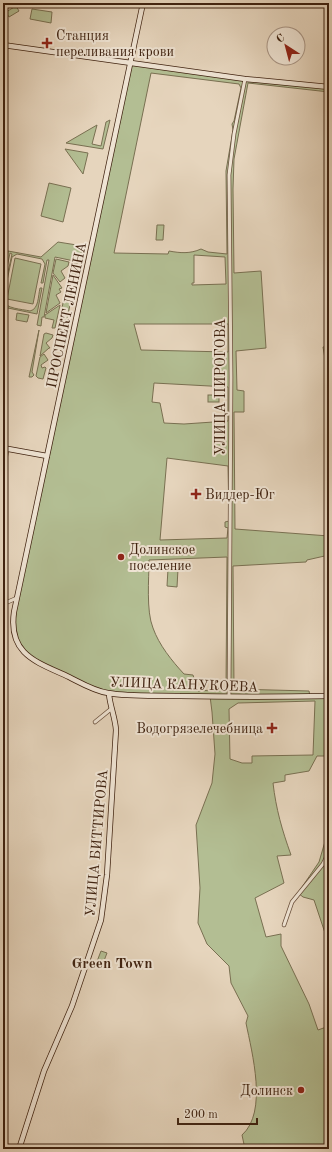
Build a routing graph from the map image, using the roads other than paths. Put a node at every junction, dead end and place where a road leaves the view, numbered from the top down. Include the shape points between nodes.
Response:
1 (143, 3) edge
2 (3, 45) edge
3 (130, 63) junction
4 (245, 79) junction
5 (329, 87) edge
6 (5, 448) edge
7 (47, 456) junction
8 (3, 474) edge
9 (327, 580) dead end
10 (329, 595) edge
11 (17, 598) junction
12 (3, 604) edge
13 (14, 632) joint
14 (109, 694) junction
15 (229, 696) junction
16 (329, 696) edge
17 (111, 709) junction
18 (95, 722) dead end
19 (329, 846) edge
20 (284, 925) dead end
21 (19, 1149) edge

1 - 3 street, ПРОСПЕКТ ЛЕНИНА
2 - 3 street
3 - 4 street
3 - 7 street, ПРОСПЕКТ ЛЕНИНА
4 - 5 street
4 - 15 street, УЛИЦА ПИРОГОВА via 229,175
6 - 7 street
6 - 8 street
7 - 11 street, ПРОСПЕКТ ЛЕНИНА
9 - 10 street
11 - 12 street
11 - 13 street, ПРОСПЕКТ ЛЕНИНА via 13,620
13 - 14 street, УЛИЦА КАНУКОЕВА via 22,650 38,663
14 - 15 street, УЛИЦА КАНУКОЕВА
14 - 17 street, УЛИЦА БИТТИРОВА
15 - 16 street, УЛИЦА КАНУКОЕВА
17 - 18 street
17 - 21 street, УЛИЦА БИТТИРОВА via 116,730 102,916 72,1006 44,1071
19 - 20 street via 323,864 292,902

